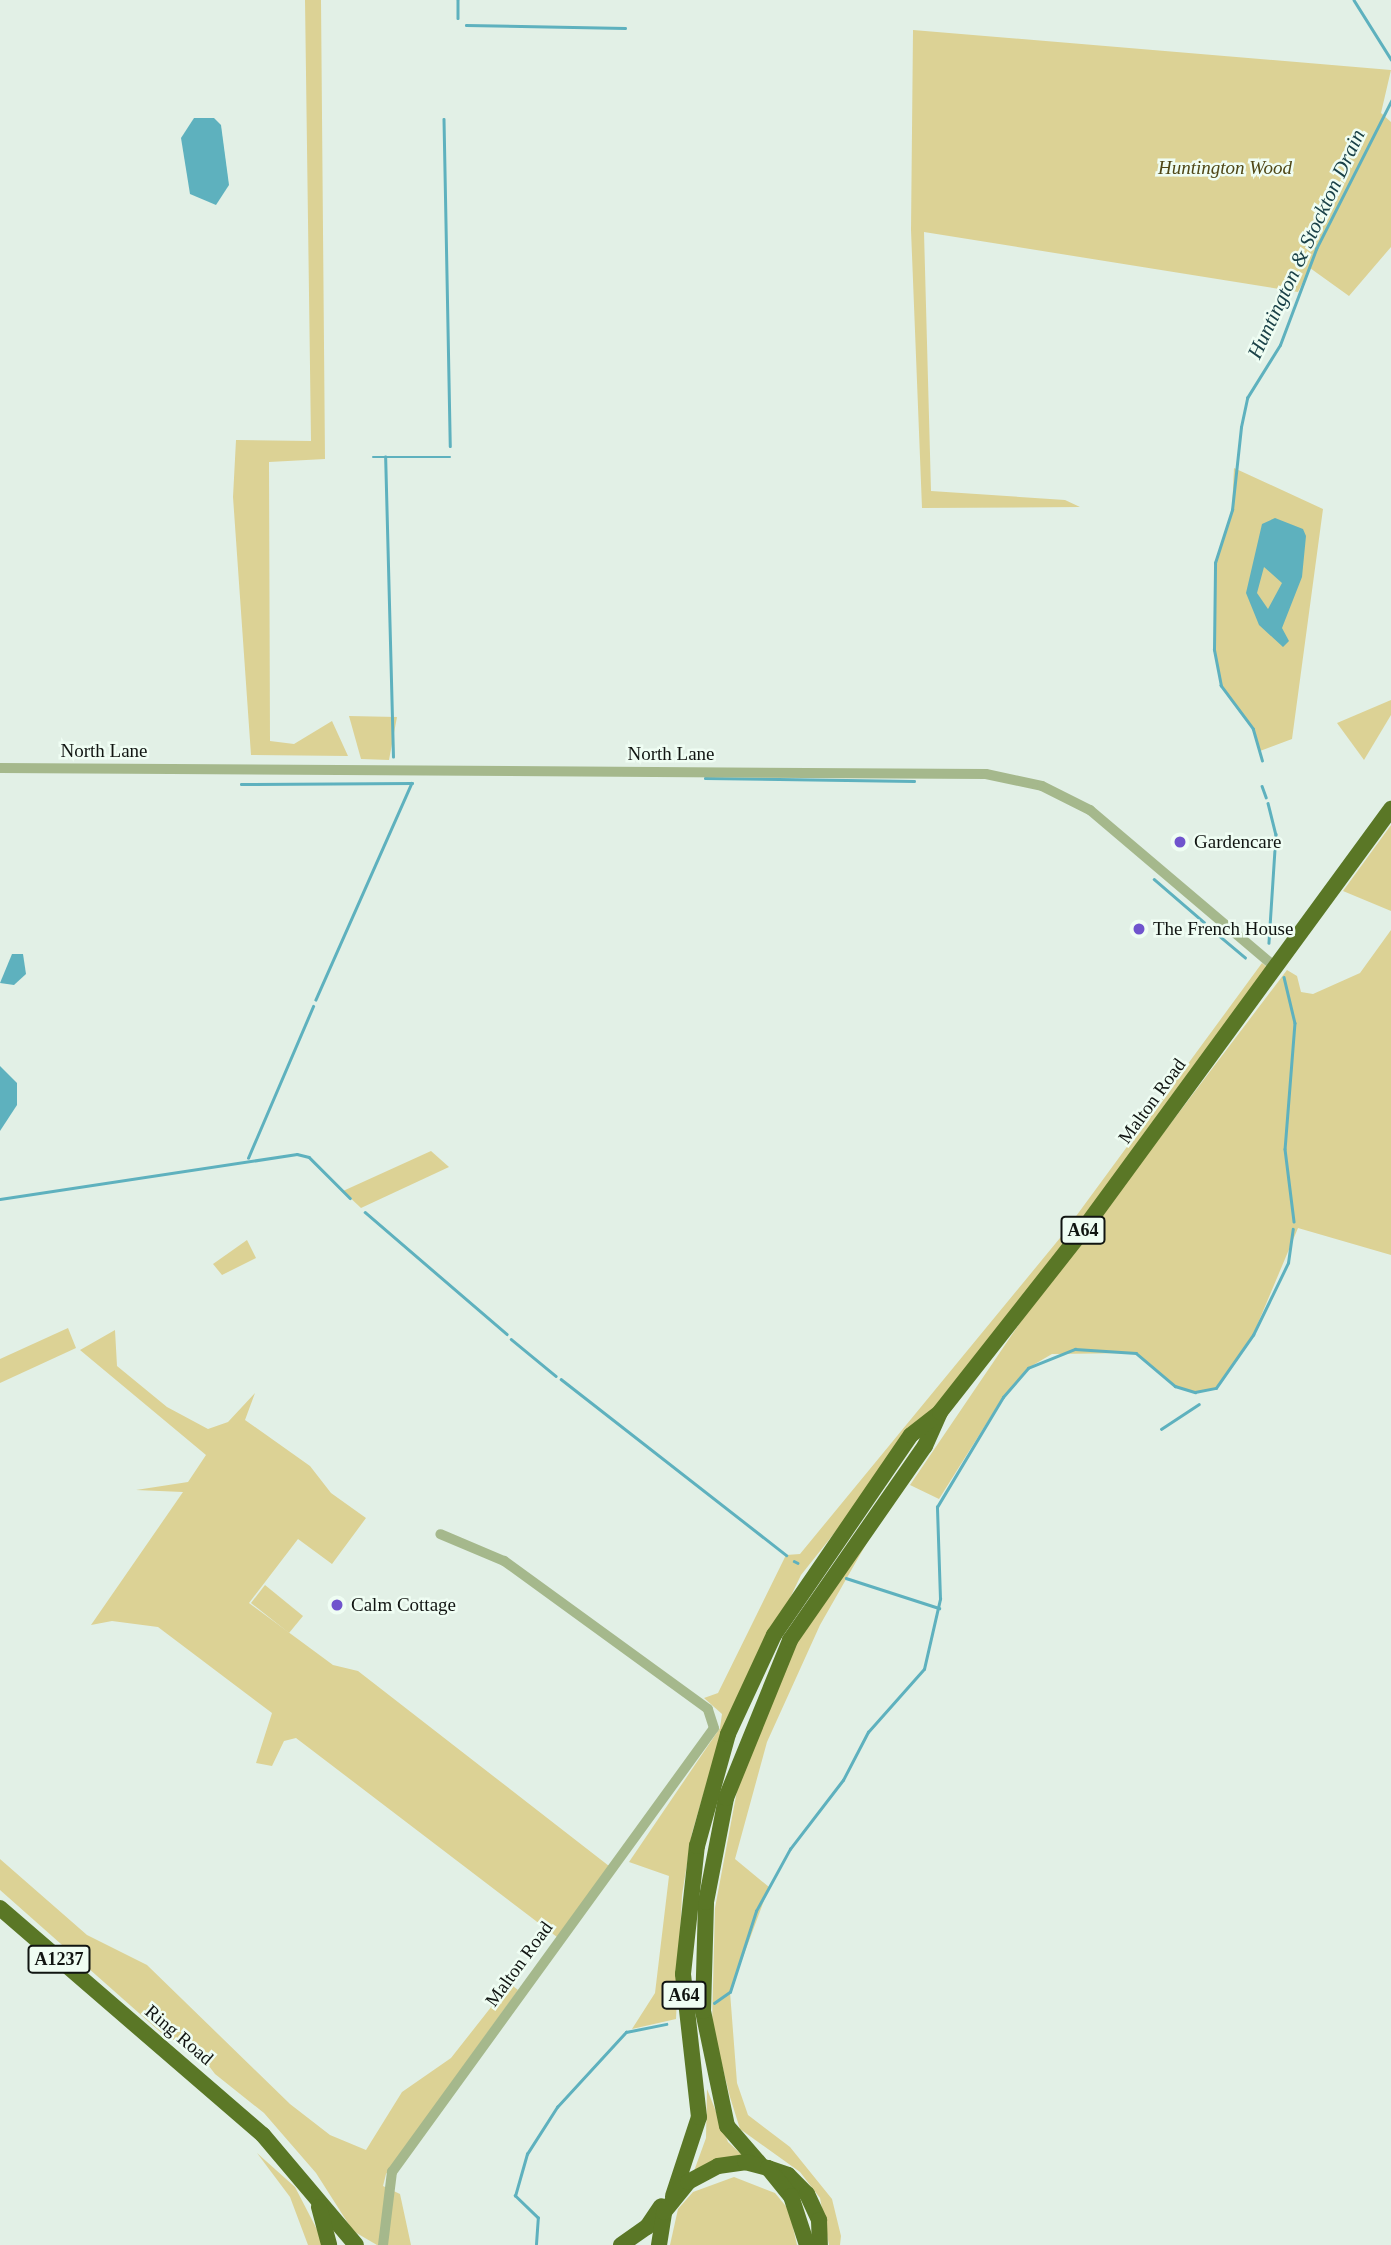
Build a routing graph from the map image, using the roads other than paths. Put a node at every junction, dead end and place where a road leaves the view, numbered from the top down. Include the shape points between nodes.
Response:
1 (0, 768) edge
2 (1391, 809) edge
3 (1276, 968) junction
4 (940, 1412) junction
5 (440, 1534) dead end
6 (0, 1908) edge
7 (764, 2166) junction
8 (681, 2176) junction
9 (673, 2196) junction
10 (319, 2205) junction
11 (660, 2228) junction
12 (329, 2245) edge
13 (356, 2245) edge
14 (383, 2245) edge
15 (621, 2245) edge
16 (644, 2245) edge
17 (659, 2245) edge
18 (807, 2245) edge
19 (820, 2245) edge

1 - 3 street, North Lane via 986,774 1042,786 1090,810
2 - 3 highway, Malton Road / A64
3 - 4 highway, Malton Road / A64
4 - 7 highway, Malton Road / A64 via 925,1446 790,1640 744,1739 713,1853 700,1973 720,2110 734,2138
4 - 8 highway, Malton Road / A64 via 911,1435 804,1582 728,1734 688,1900 685,2010 699,2116
5 - 14 street, Malton Road via 503,1561 714,1717 699,1753 392,2172
6 - 10 highway, Ring Road / A1237 via 263,2135
7 - 9 highway via 718,2165
7 - 18 highway via 798,2208
7 - 19 highway, A64 via 788,2175 807,2194
8 - 9 highway, A64
8 - 15 highway, A64 via 647,2227
9 - 11 highway
10 - 12 highway, Ring Road / A1237
10 - 13 highway, Ring Road / A1237
11 - 16 highway
11 - 17 highway

